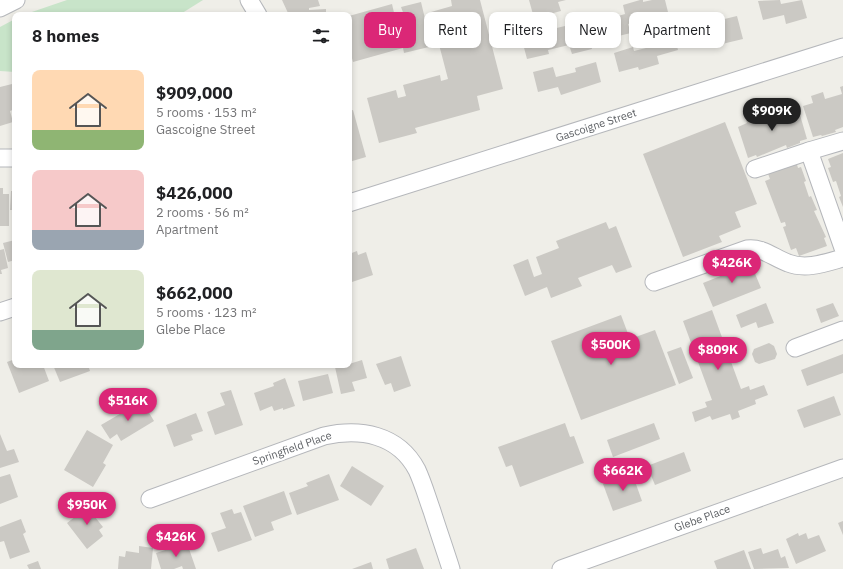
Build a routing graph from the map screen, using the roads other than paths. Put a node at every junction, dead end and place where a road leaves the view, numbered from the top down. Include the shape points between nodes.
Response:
1 (16, 0) edge
2 (249, 0) edge
3 (0, 8) edge
4 (256, 12) edge
5 (843, 47) edge
6 (843, 141) edge
7 (809, 151) junction
8 (0, 158) edge
9 (12, 158) edge
10 (755, 169) dead end
11 (352, 202) edge
12 (843, 248) edge
13 (843, 258) edge
14 (654, 282) dead end
15 (12, 308) edge
16 (0, 312) edge
17 (843, 330) edge
18 (795, 348) dead end
19 (843, 468) edge
20 (150, 499) dead end
21 (451, 569) edge
22 (561, 569) edge

1 - 3 street
2 - 4 street
5 - 11 street, Gascoigne Street
6 - 7 street
7 - 10 street
7 - 12 street
8 - 9 street
13 - 14 street via 801,266 789,264 760,249 747,249
15 - 16 street
17 - 18 street
19 - 22 street, Glebe Place
20 - 21 street, Springfield Place via 324,436 347,432 370,434 397,447 416,469

